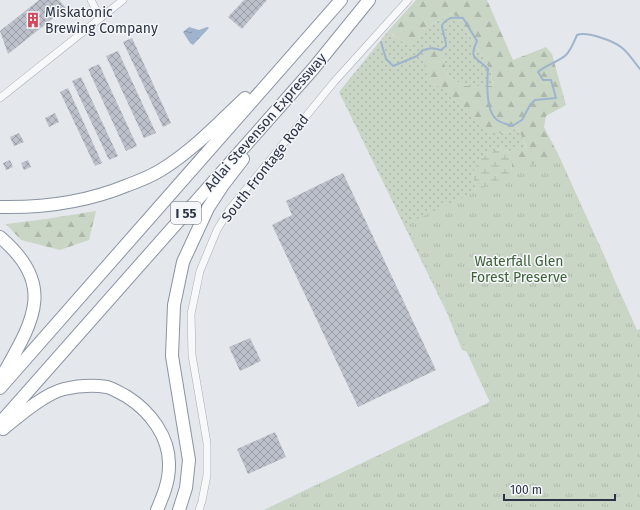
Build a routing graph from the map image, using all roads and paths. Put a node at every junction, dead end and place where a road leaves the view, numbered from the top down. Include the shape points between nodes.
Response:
1 (92, 0) edge
2 (123, 0) edge
3 (341, 0) edge
4 (369, 0) edge
5 (408, 0) edge
6 (100, 18) junction
7 (315, 29) junction
8 (312, 69) junction
9 (0, 98) edge
10 (0, 207) edge
11 (0, 237) edge
12 (0, 380) edge
13 (0, 388) edge
14 (0, 423) edge
15 (0, 430) edge
16 (158, 510) edge
17 (179, 510) edge
18 (199, 510) edge

1 - 6 street
2 - 6 street
3 - 7 highway, Adlai Stevenson Expressway / I 55
4 - 8 highway, Adlai Stevenson Expressway / I 55
5 - 18 street, South Frontage Road via 334,82 230,210 208,250 200,271 191,314 192,355 206,443 207,475
6 - 9 street
7 - 10 highway via 225,117 161,170 116,190 85,200 50,205
7 - 13 highway, Adlai Stevenson Expressway / I 55
8 - 14 highway, Adlai Stevenson Expressway / I 55
8 - 17 highway via 223,185 208,208 183,262 172,329 172,356 189,460 187,482
11 - 12 highway via 13,249 30,272 35,299 28,330
15 - 16 highway via 32,406 63,390 107,387 120,392 151,416 161,431 168,450 168,481

